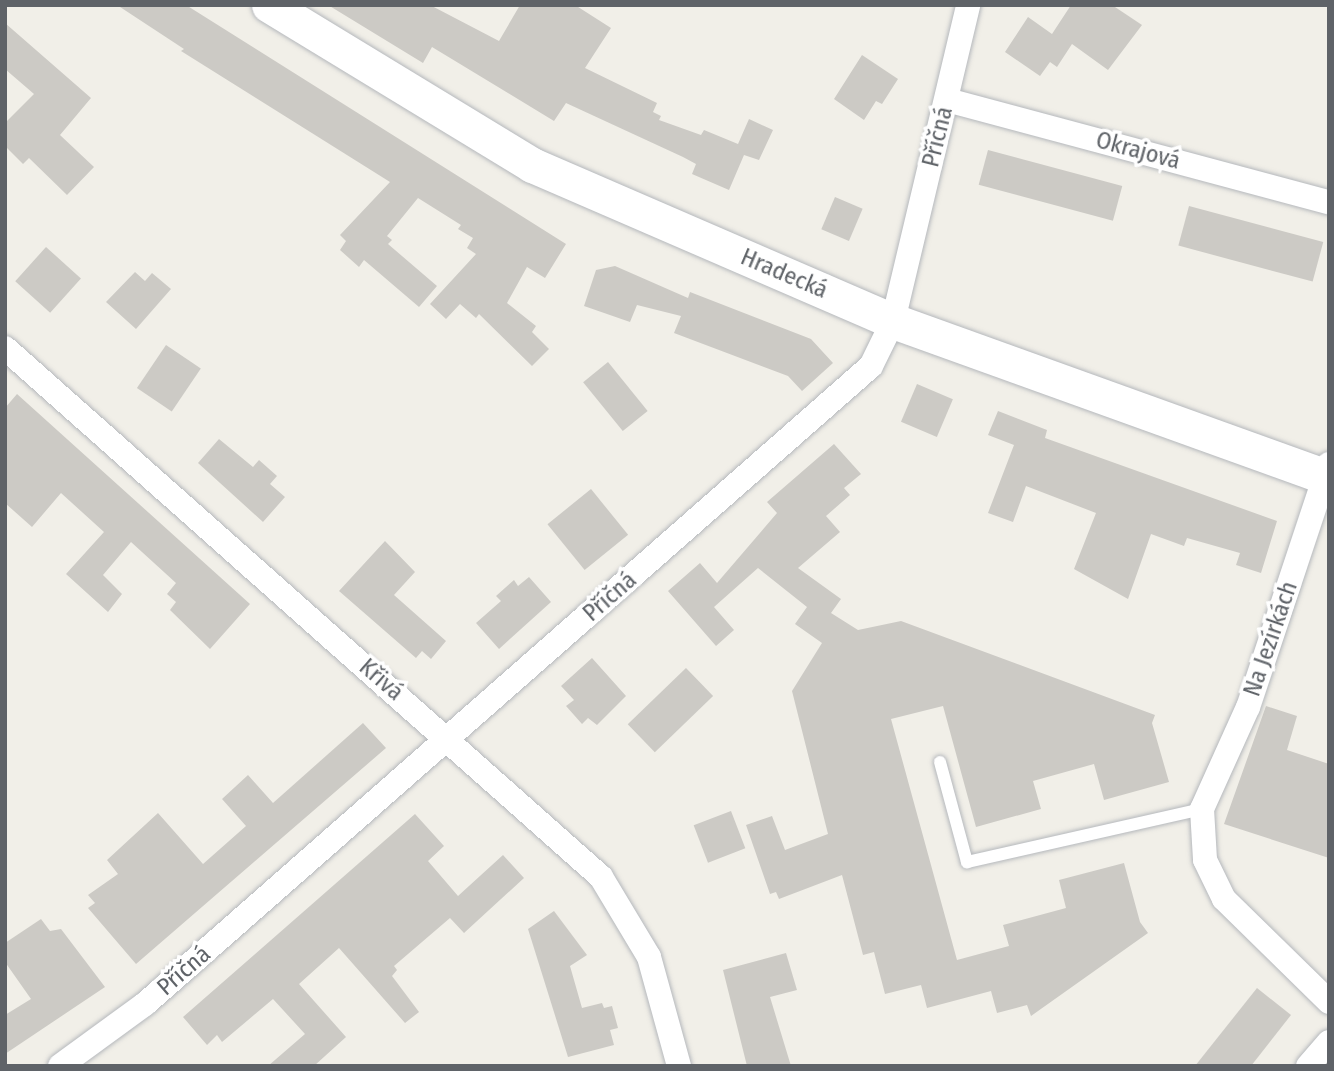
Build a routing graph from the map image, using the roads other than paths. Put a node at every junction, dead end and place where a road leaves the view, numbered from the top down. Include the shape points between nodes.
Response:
1 (269, 5) edge
2 (968, 5) edge
3 (947, 100) junction
4 (1329, 202) edge
5 (893, 321) junction
6 (5, 348) edge
7 (1328, 473) edge
8 (449, 740) junction
9 (940, 762) dead end
10 (1202, 809) junction
11 (1329, 1002) edge
12 (1329, 1042) edge
13 (60, 1066) edge
14 (679, 1066) edge
15 (1308, 1066) edge

1 - 5 street, Hradecká via 532,165
2 - 3 street, Příčná
3 - 4 street, Okrajová
3 - 5 street, Příčná
5 - 7 street, Hradecká
5 - 8 street, Příčná via 871,366
6 - 8 street, Křivá
7 - 10 street, Na Jezírkách via 1248,707
8 - 13 street, Příčná via 145,1004
8 - 14 street, Křivá via 601,877 649,957
9 - 10 lane via 967,863
10 - 11 street, Na Jezírkách via 1205,860 1224,899
12 - 15 street

